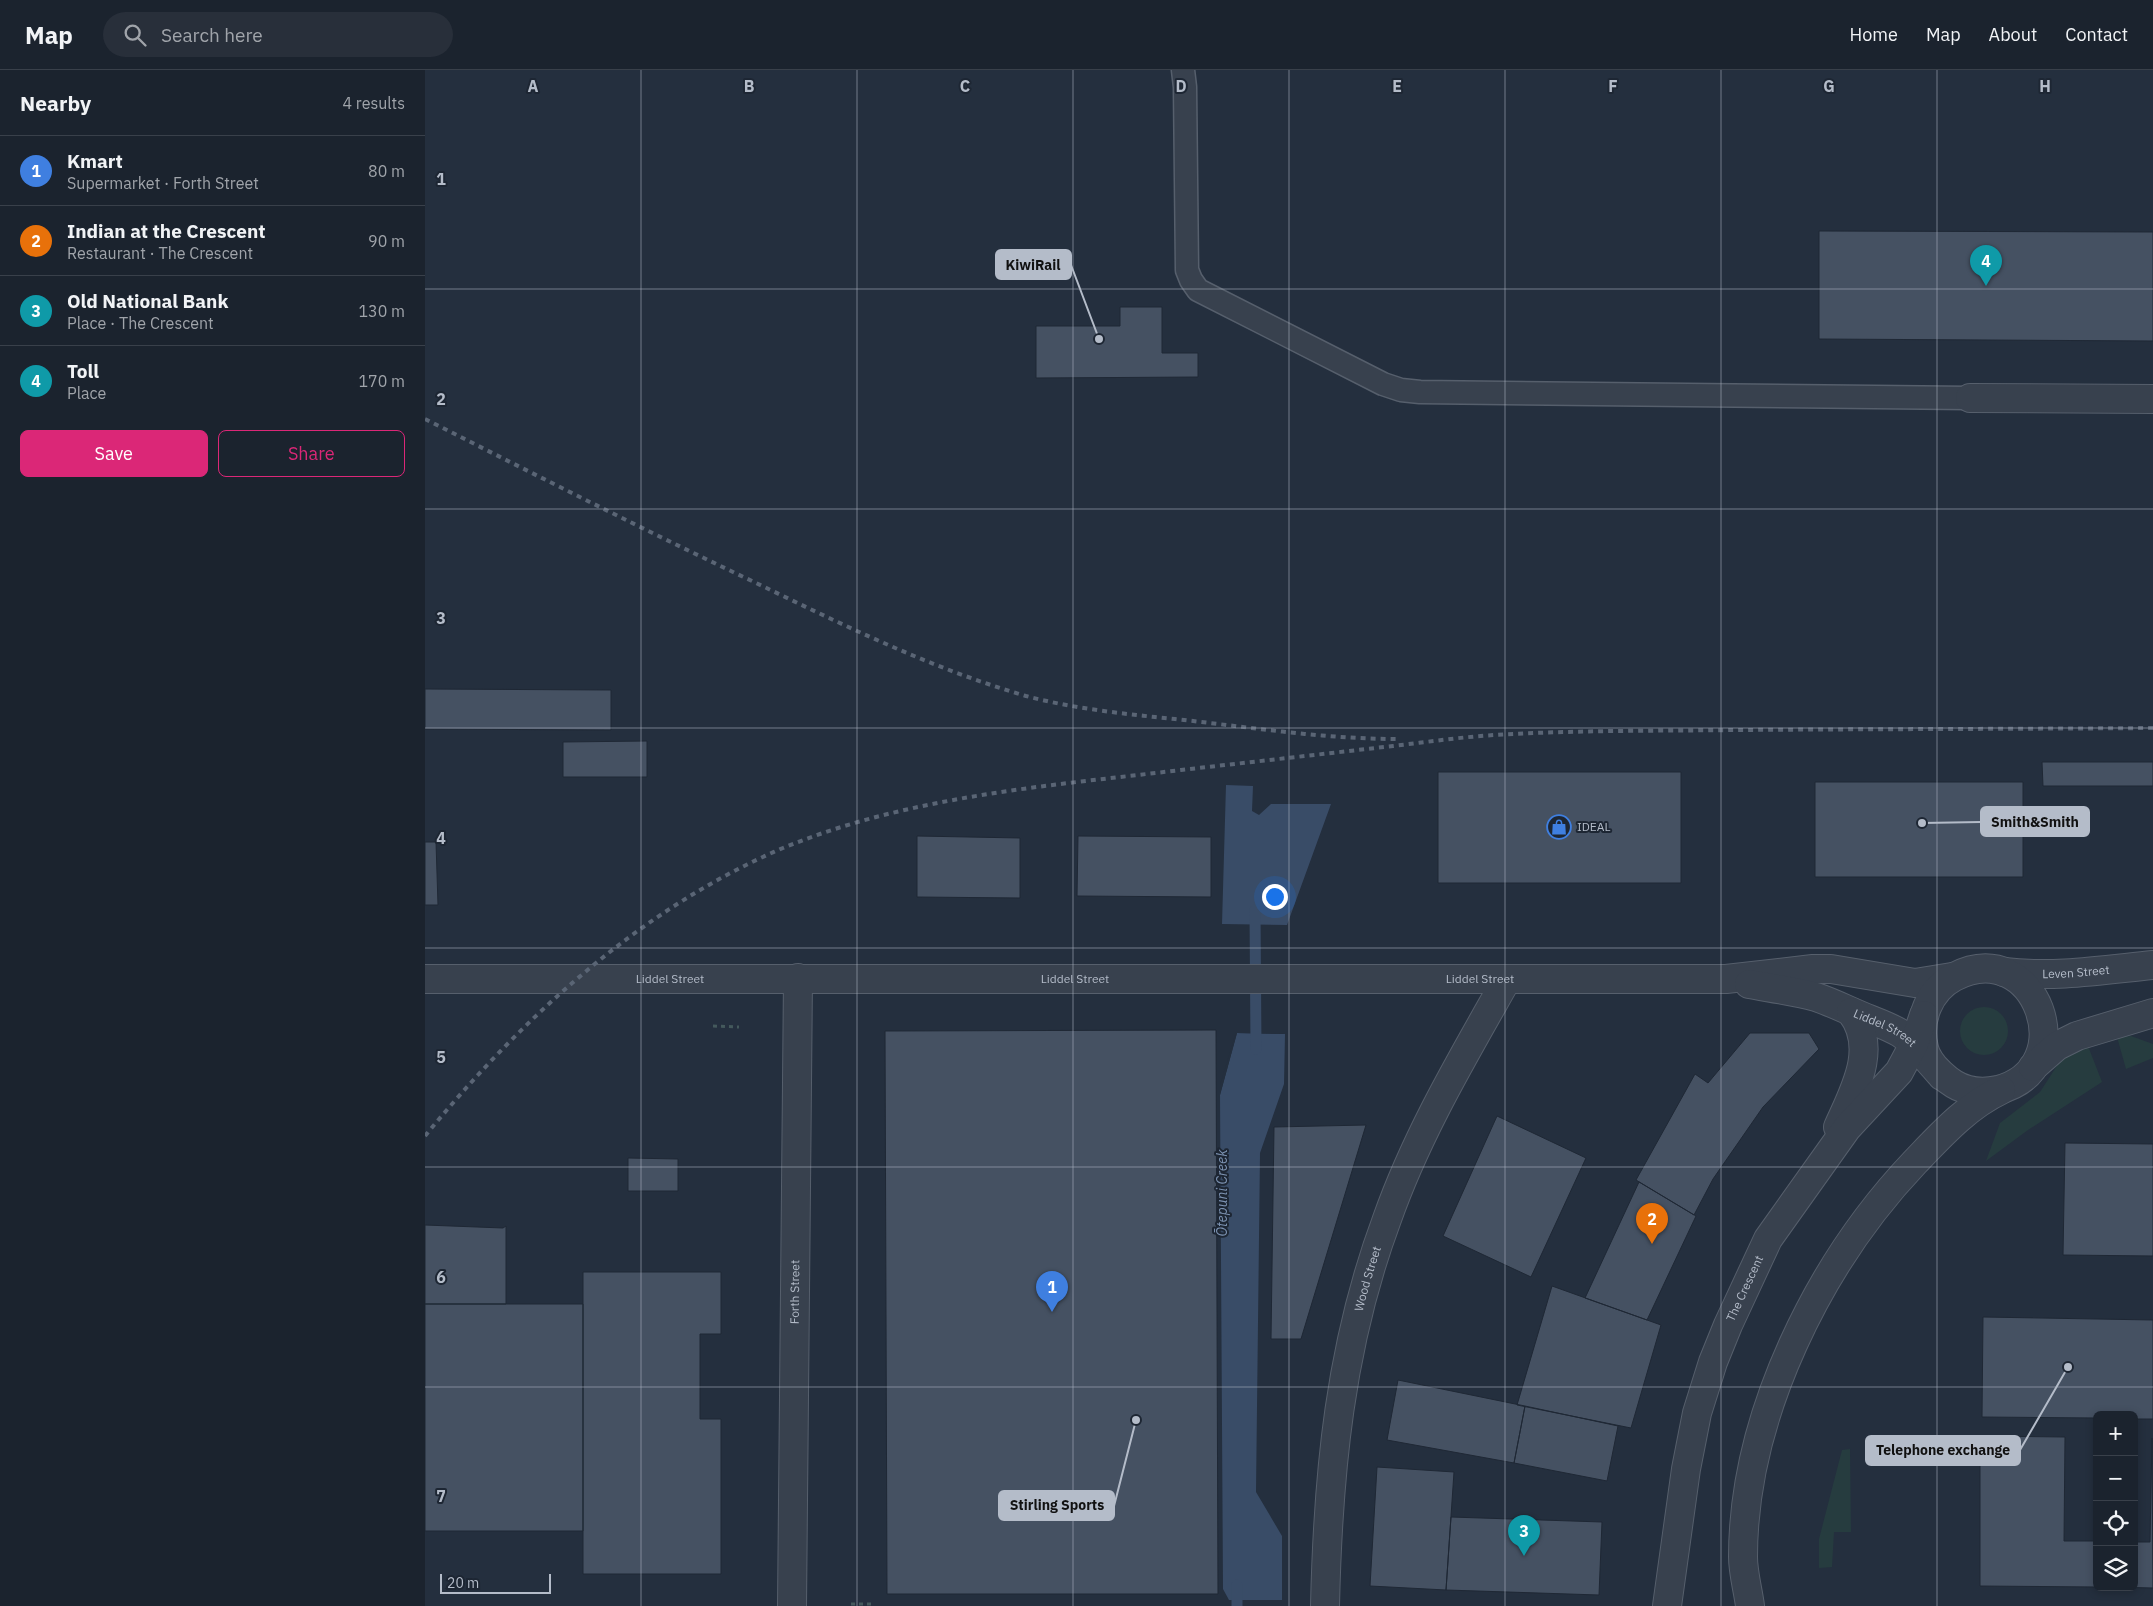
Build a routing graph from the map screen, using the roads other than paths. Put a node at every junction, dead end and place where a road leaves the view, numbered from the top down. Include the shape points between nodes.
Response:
1 (1183, 70) edge
2 (1970, 398) joint
3 (2153, 399) edge
4 (2153, 965) edge
5 (2000, 971) junction
6 (1952, 977) junction
7 (798, 978) junction
8 (425, 979) edge
9 (1507, 979) junction
10 (1726, 979) junction
11 (1851, 1012) junction
12 (2153, 1013) edge
13 (1924, 1015) junction
14 (1914, 1044) junction
15 (2030, 1070) junction
16 (1942, 1076) junction
17 (2005, 1088) junction
18 (1826, 1156) junction
19 (792, 1606) edge
20 (1325, 1606) edge
21 (1667, 1606) edge
22 (1750, 1606) edge

1 - 2 lane via 1187,270 1191,280 1198,290 1383,384 1421,392
2 - 3 street
4 - 5 street, Leven Street via 2059,974
5 - 6 street via 1976,970
5 - 15 street via 2029,989 2039,1005 2044,1039
6 - 10 street, Liddel Street via 1915,983 1813,969
6 - 13 street via 1929,1000
7 - 8 street, Liddel Street
7 - 9 street, Liddel Street
7 - 19 street, Forth Street
9 - 10 street, Liddel Street
9 - 20 street, Wood Street via 1443,1092 1411,1160 1387,1219 1361,1299 1337,1413 1327,1524
10 - 11 street, Liddel Street via 1816,998
11 - 14 street, Liddel Street via 1899,1032
11 - 18 street via 1863,1031 1863,1064
12 - 15 street via 2077,1036 2057,1046
13 - 14 street, The Crescent
13 - 16 street via 1924,1049
14 - 16 street, Liddel Street
14 - 18 street, The Crescent via 1899,1072 1847,1128
15 - 17 street
16 - 17 street via 1956,1086 1972,1091 1990,1092
17 - 22 street via 1976,1104 1940,1135 1884,1196 1830,1272 1804,1319 1772,1400 1752,1477 1743,1550
18 - 21 street, The Crescent via 1768,1239 1713,1362 1697,1413 1686,1469

